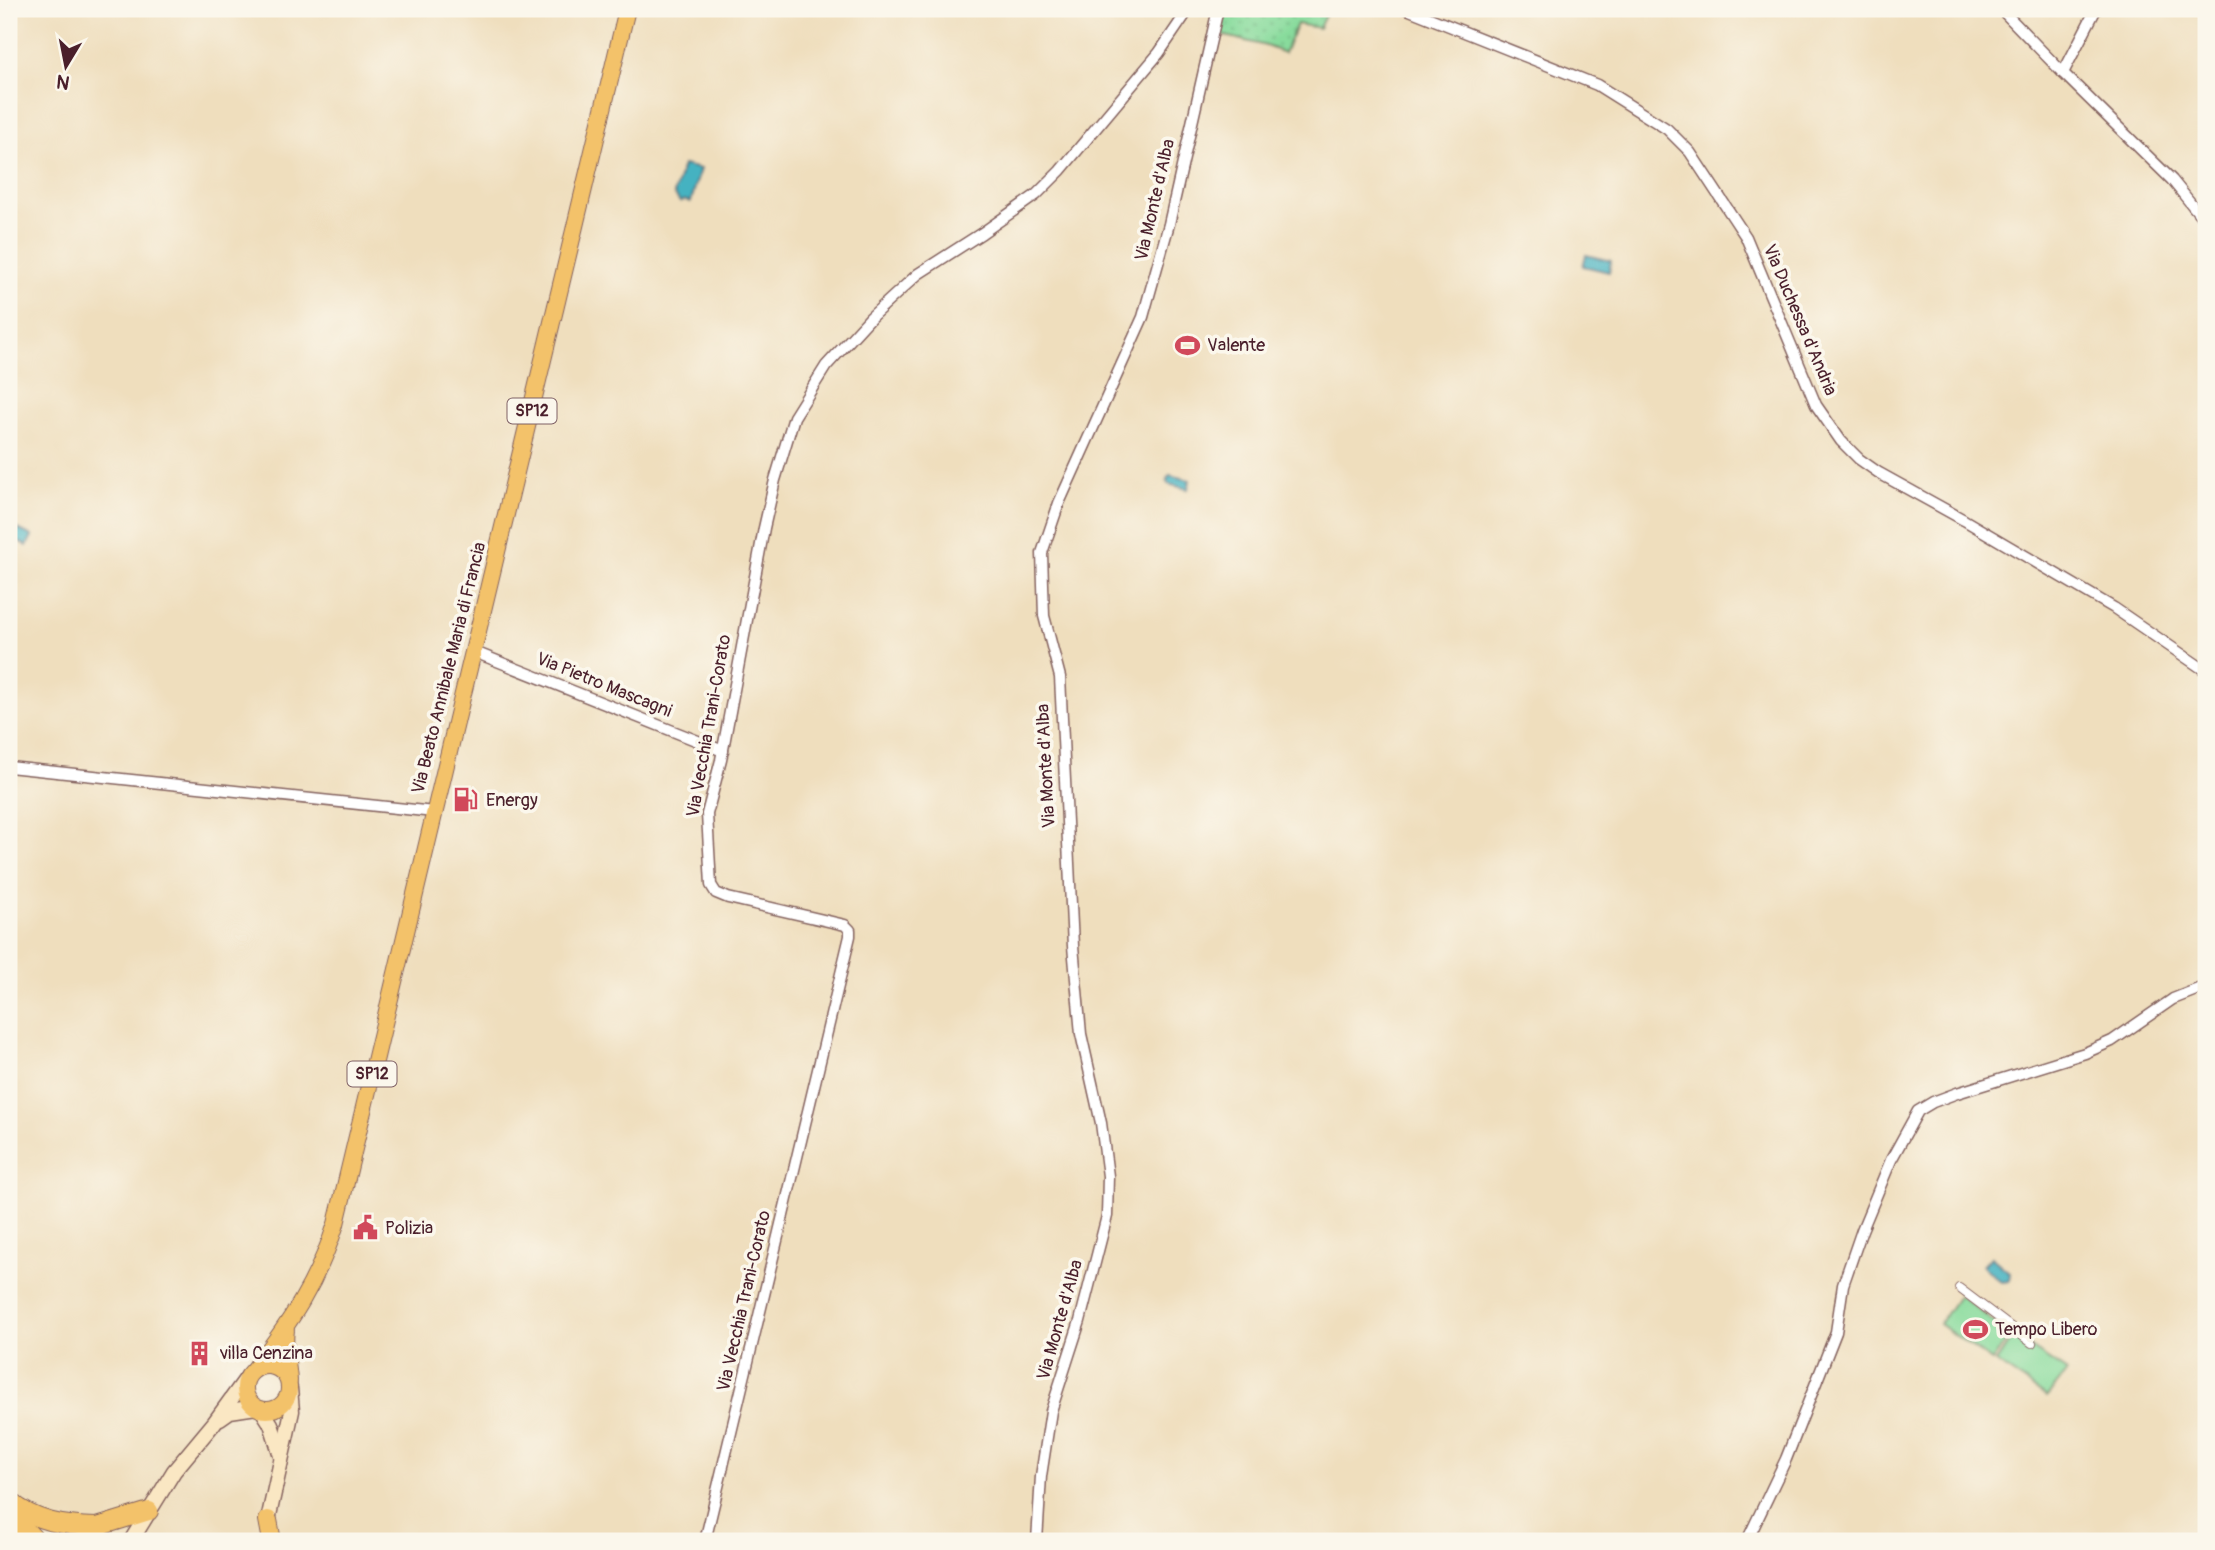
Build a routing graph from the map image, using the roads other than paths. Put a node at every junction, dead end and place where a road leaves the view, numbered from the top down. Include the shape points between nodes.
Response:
1 (627, 9) edge
2 (1189, 9) edge
3 (1218, 9) edge
4 (1407, 9) edge
5 (2001, 9) edge
6 (2096, 9) edge
7 (2063, 73) junction
8 (2206, 222) edge
9 (472, 651) junction
10 (2206, 671) edge
11 (723, 751) junction
12 (9, 767) edge
13 (434, 812) junction
14 (2206, 986) edge
15 (1959, 1288) dead end
16 (287, 1328) junction
17 (2032, 1343) dead end
18 (250, 1373) junction
19 (289, 1385) junction
20 (259, 1409) junction
21 (214, 1423) junction
22 (282, 1461) junction
23 (9, 1500) edge
24 (149, 1511) junction
25 (9, 1512) edge
26 (268, 1520) joint
27 (9, 1527) edge
28 (97, 1527) junction
29 (9, 1533) edge
30 (15, 1541) edge
31 (24, 1541) edge
32 (36, 1541) edge
33 (115, 1541) edge
34 (131, 1541) edge
35 (272, 1541) edge
36 (705, 1541) edge
37 (1037, 1541) edge
38 (1747, 1541) edge

1 - 9 main road, Via Beato Annibale Maria di Francia / SP12
2 - 11 street, Via Vecchia Trani-Corato via 1060,171 1036,195 918,274 871,317 813,386 794,417 775,480
3 - 37 street, Via Monte d'Alba via 1143,317 1059,503 1042,553 1044,616 1060,677 1081,1034 1108,1176 1107,1216 1051,1410
4 - 10 street, Via Duchessa d'Andria via 1597,85 1667,129 1690,152 1746,237 1815,405 1850,450 1880,473 2114,608
5 - 7 street
6 - 7 street
7 - 8 street via 2172,180
9 - 11 street, Via Pietro Mascagni
9 - 13 main road, Via Beato Annibale Maria di Francia / SP12
11 - 36 street, Via Vecchia Trani-Corato via 707,814 711,885 716,893 845,925 850,936
12 - 13 street
13 - 16 main road, Via Beato Annibale Maria di Francia / SP12 via 336,1224 325,1258
14 - 38 street via 2173,999 2112,1041 2085,1053 1945,1097 1919,1111 1891,1160 1862,1230 1843,1285 1836,1332 1786,1459
15 - 17 street
16 - 18 main road, Via Beato Annibale Maria di Francia / SP12
16 - 19 main road, Via Beato Annibale Maria di Francia / SP12 via 284,1346
18 - 19 main road via 273,1366
18 - 20 main road via 244,1390
18 - 21 main road
19 - 20 main road via 281,1406
19 - 22 main road via 292,1410
20 - 21 main road via 230,1411
20 - 22 main road via 271,1424
21 - 24 main road via 174,1471
22 - 26 main road
23 - 28 highway via 45,1521
24 - 28 highway
24 - 34 main road
25 - 32 highway
26 - 35 highway
27 - 31 highway
28 - 33 highway
29 - 30 highway

